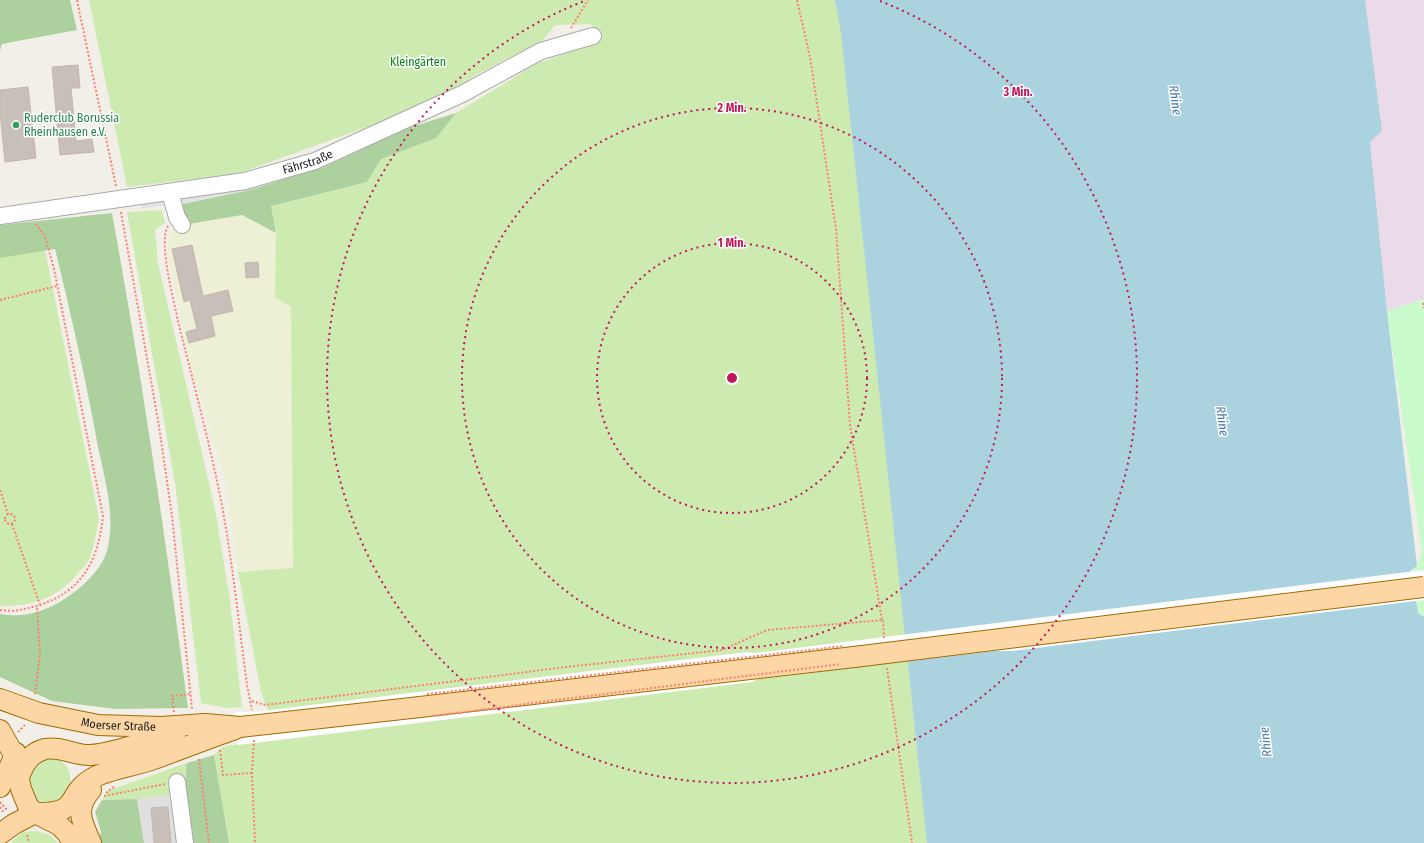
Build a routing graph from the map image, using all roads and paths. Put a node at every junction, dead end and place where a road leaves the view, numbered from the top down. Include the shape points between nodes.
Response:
1 (77, 0) edge
2 (588, 0) edge
3 (797, 0) edge
4 (593, 36) dead end
5 (563, 44) junction
6 (170, 193) junction
7 (119, 200) junction
8 (26, 213) junction
9 (0, 216) edge
10 (180, 221) joint
11 (57, 286) junction
12 (0, 300) edge
13 (1423, 303) edge
14 (1424, 308) edge
15 (0, 490) edge
16 (8, 514) junction
17 (12, 524) junction
18 (1424, 587) edge
19 (39, 606) junction
20 (0, 610) edge
21 (882, 620) junction
22 (884, 644) dead end
23 (848, 645) dead end
24 (886, 660) dead end
25 (843, 663) dead end
26 (191, 694) junction
27 (422, 694) dead end
28 (0, 699) edge
29 (252, 701) junction
30 (34, 705) junction
31 (192, 709) dead end
32 (426, 717) dead end
33 (175, 718) dead end
34 (249, 726) junction
35 (7, 742) edge
36 (220, 746) dead end
37 (107, 752) junction
38 (198, 756) dead end
39 (122, 768) junction
40 (252, 773) junction
41 (19, 777) junction
42 (177, 782) joint
43 (0, 786) edge
44 (100, 797) dead end
45 (35, 813) junction
46 (0, 834) edge
47 (26, 834) dead end
48 (29, 843) edge
49 (73, 843) edge
50 (91, 843) edge
51 (185, 843) edge
52 (209, 843) edge
53 (254, 843) edge
54 (912, 843) edge

1 - 7 path
2 - 5 path via 576,16
3 - 21 path via 810,56 836,229 850,425
4 - 5 lane, Fährstraße
5 - 6 lane, Fährstraße via 541,51 462,94 315,161 245,181
6 - 7 lane, Fährstraße
6 - 10 lane
7 - 8 lane, Fährstraße
7 - 26 path via 159,426 172,516
8 - 9 lane, Fährstraße
8 - 11 path via 46,236
10 - 29 path via 171,220 165,231 163,245 222,507 247,685
11 - 12 path
11 - 19 path via 103,516 94,557 84,576 52,601
13 - 14 path
15 - 16 path
16 - 17 path via 14,516
16 - 17 path via 4,520
17 - 19 path
18 - 34 main road, bridge via 854,657
19 - 20 path via 14,611
19 - 30 path via 40,654
21 - 22 path
21 - 29 path via 767,630 722,650 265,705
23 - 27 path, bridge
24 - 54 path
25 - 32 path, bridge
26 - 31 path
26 - 33 path via 172,696
28 - 30 main road, Moerser Straße
29 - 34 path
30 - 34 main road, Moerser Straße via 62,719 98,725
30 - 35 path via 28,723
34 - 37 main road via 171,735
34 - 39 main road
34 - 40 path
35 - 37 main road via 26,744 59,737
35 - 41 main road
35 - 43 main road
36 - 40 path via 223,775
37 - 41 main road via 89,755 60,749 45,749 32,754 25,762
38 - 52 path
39 - 45 main road via 93,778 80,789 64,810
39 - 50 main road via 92,788 85,796 80,818
40 - 53 path
41 - 45 main road via 24,799
42 - 44 path
42 - 51 lane
45 - 46 main road
45 - 49 main road via 59,825 67,832
47 - 48 path

